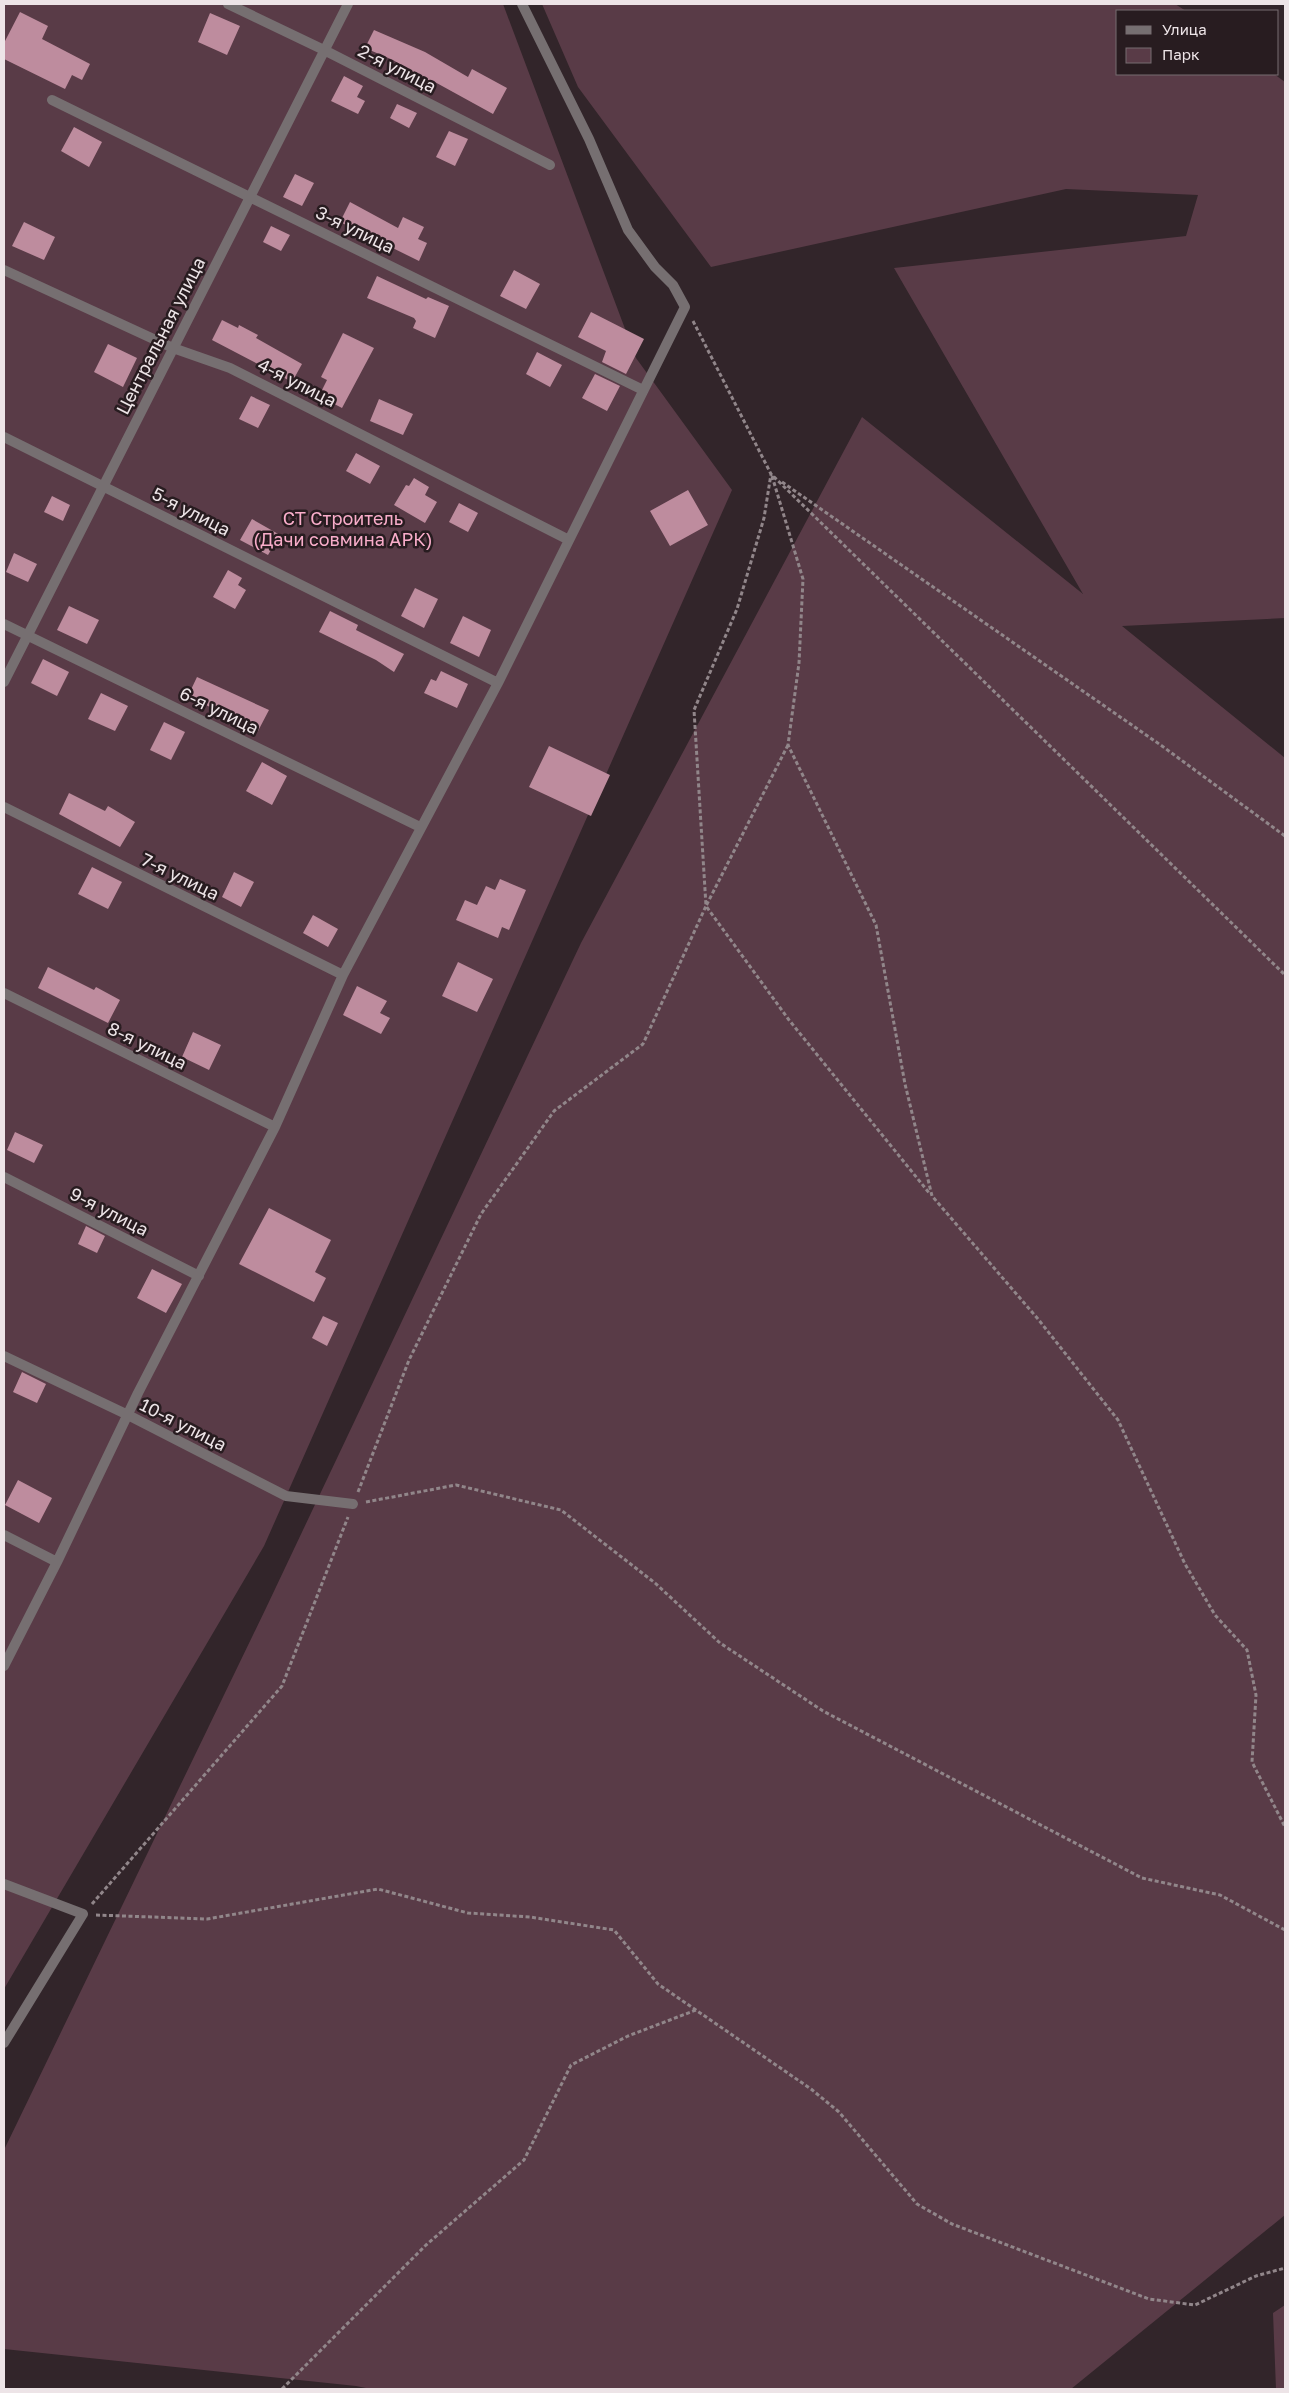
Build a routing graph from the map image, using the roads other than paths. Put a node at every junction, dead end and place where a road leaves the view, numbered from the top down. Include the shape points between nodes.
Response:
1 (228, 4) edge
2 (348, 4) edge
3 (522, 4) edge
4 (324, 50) junction
5 (52, 100) dead end
6 (550, 165) dead end
7 (250, 197) junction
8 (4, 270) edge
9 (173, 348) junction
10 (643, 390) junction
11 (4, 436) edge
12 (103, 486) junction
13 (569, 540) junction
14 (4, 624) edge
15 (28, 635) junction
16 (4, 682) edge
17 (498, 683) junction
18 (4, 807) edge
19 (420, 827) junction
20 (343, 975) junction
21 (4, 993) edge
22 (275, 1128) junction
23 (4, 1176) edge
24 (199, 1276) junction
25 (4, 1356) edge
26 (128, 1414) junction
27 (353, 1504) road end
28 (4, 1535) edge
29 (57, 1562) junction
30 (4, 1666) edge
31 (4, 1884) edge
32 (4, 2043) edge

1 - 4 street, 2-я улица
2 - 4 street, Центральная улица
3 - 10 street via 590,138 628,230 655,267 673,285 685,306
4 - 6 street, 2-я улица
4 - 7 street, Центральная улица
5 - 7 street, 3-я улица
7 - 9 street, Центральная улица
7 - 10 street, 3-я улица
8 - 9 street, 4-я улица
9 - 12 street, Центральная улица
9 - 13 street, 4-я улица via 230,368
10 - 13 street
11 - 12 street, 5-я улица
12 - 15 street, Центральная улица
12 - 17 street, 5-я улица
13 - 17 street
14 - 15 street, 6-я улица
15 - 16 street, Центральная улица
15 - 19 street, 6-я улица
17 - 19 street
18 - 20 street, 7-я улица
19 - 20 street
20 - 22 street
21 - 22 street, 8-я улица
22 - 24 street
23 - 24 street, 9-я улица
24 - 26 street
25 - 26 street, 10-я улица
26 - 27 street, 10-я улица via 286,1496
26 - 29 street
28 - 29 street
29 - 30 street
31 - 32 street via 83,1914

